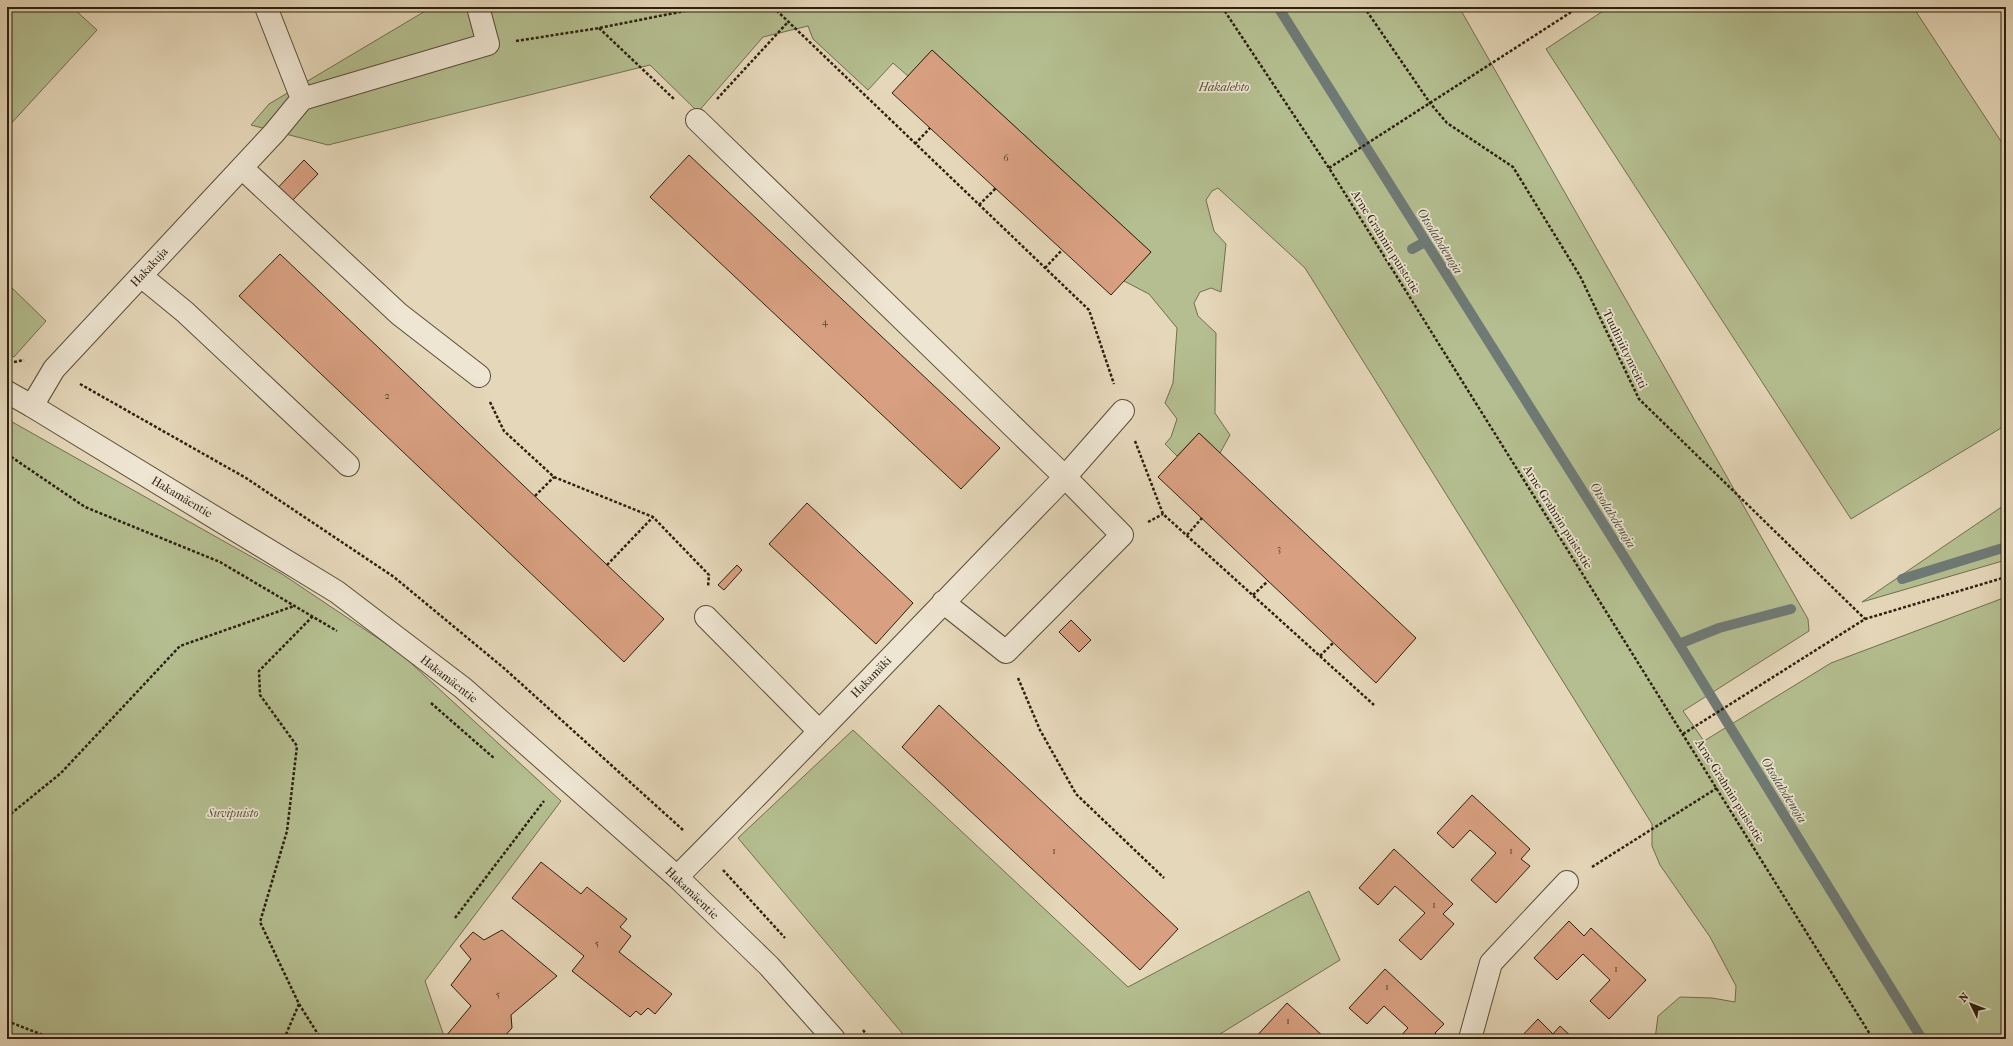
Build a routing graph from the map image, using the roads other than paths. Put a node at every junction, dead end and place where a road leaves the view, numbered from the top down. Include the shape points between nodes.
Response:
1 (266, 7) edge
2 (478, 7) edge
3 (302, 99) junction
4 (697, 120) road end
5 (242, 168) junction
6 (141, 276) junction
7 (478, 376) road end
8 (7, 392) edge
9 (32, 406) junction
10 (1123, 410) road end
11 (348, 464) dead end
12 (1065, 477) junction
13 (944, 602) junction
14 (706, 616) road end
15 (819, 730) junction
16 (677, 877) junction
17 (1567, 882) road end
18 (834, 1039) edge
19 (1470, 1039) edge

1 - 3 street
2 - 3 street via 488,44
3 - 5 street, Hakakuja
4 - 12 street
5 - 6 street, Hakakuja
5 - 7 street via 399,314
6 - 9 street, Hakakuja via 54,369
6 - 11 street via 185,312
8 - 9 street, Hakamäentie
9 - 16 street, Hakamäentie via 337,592 463,688
10 - 12 street, Hakamäki
12 - 13 street, Hakamäki
12 - 13 street via 1122,535 1006,652
13 - 15 street, Hakamäki
14 - 15 street
15 - 16 street, Hakamäki
16 - 18 street, Hakamäentie via 769,966
17 - 19 street via 1491,963

